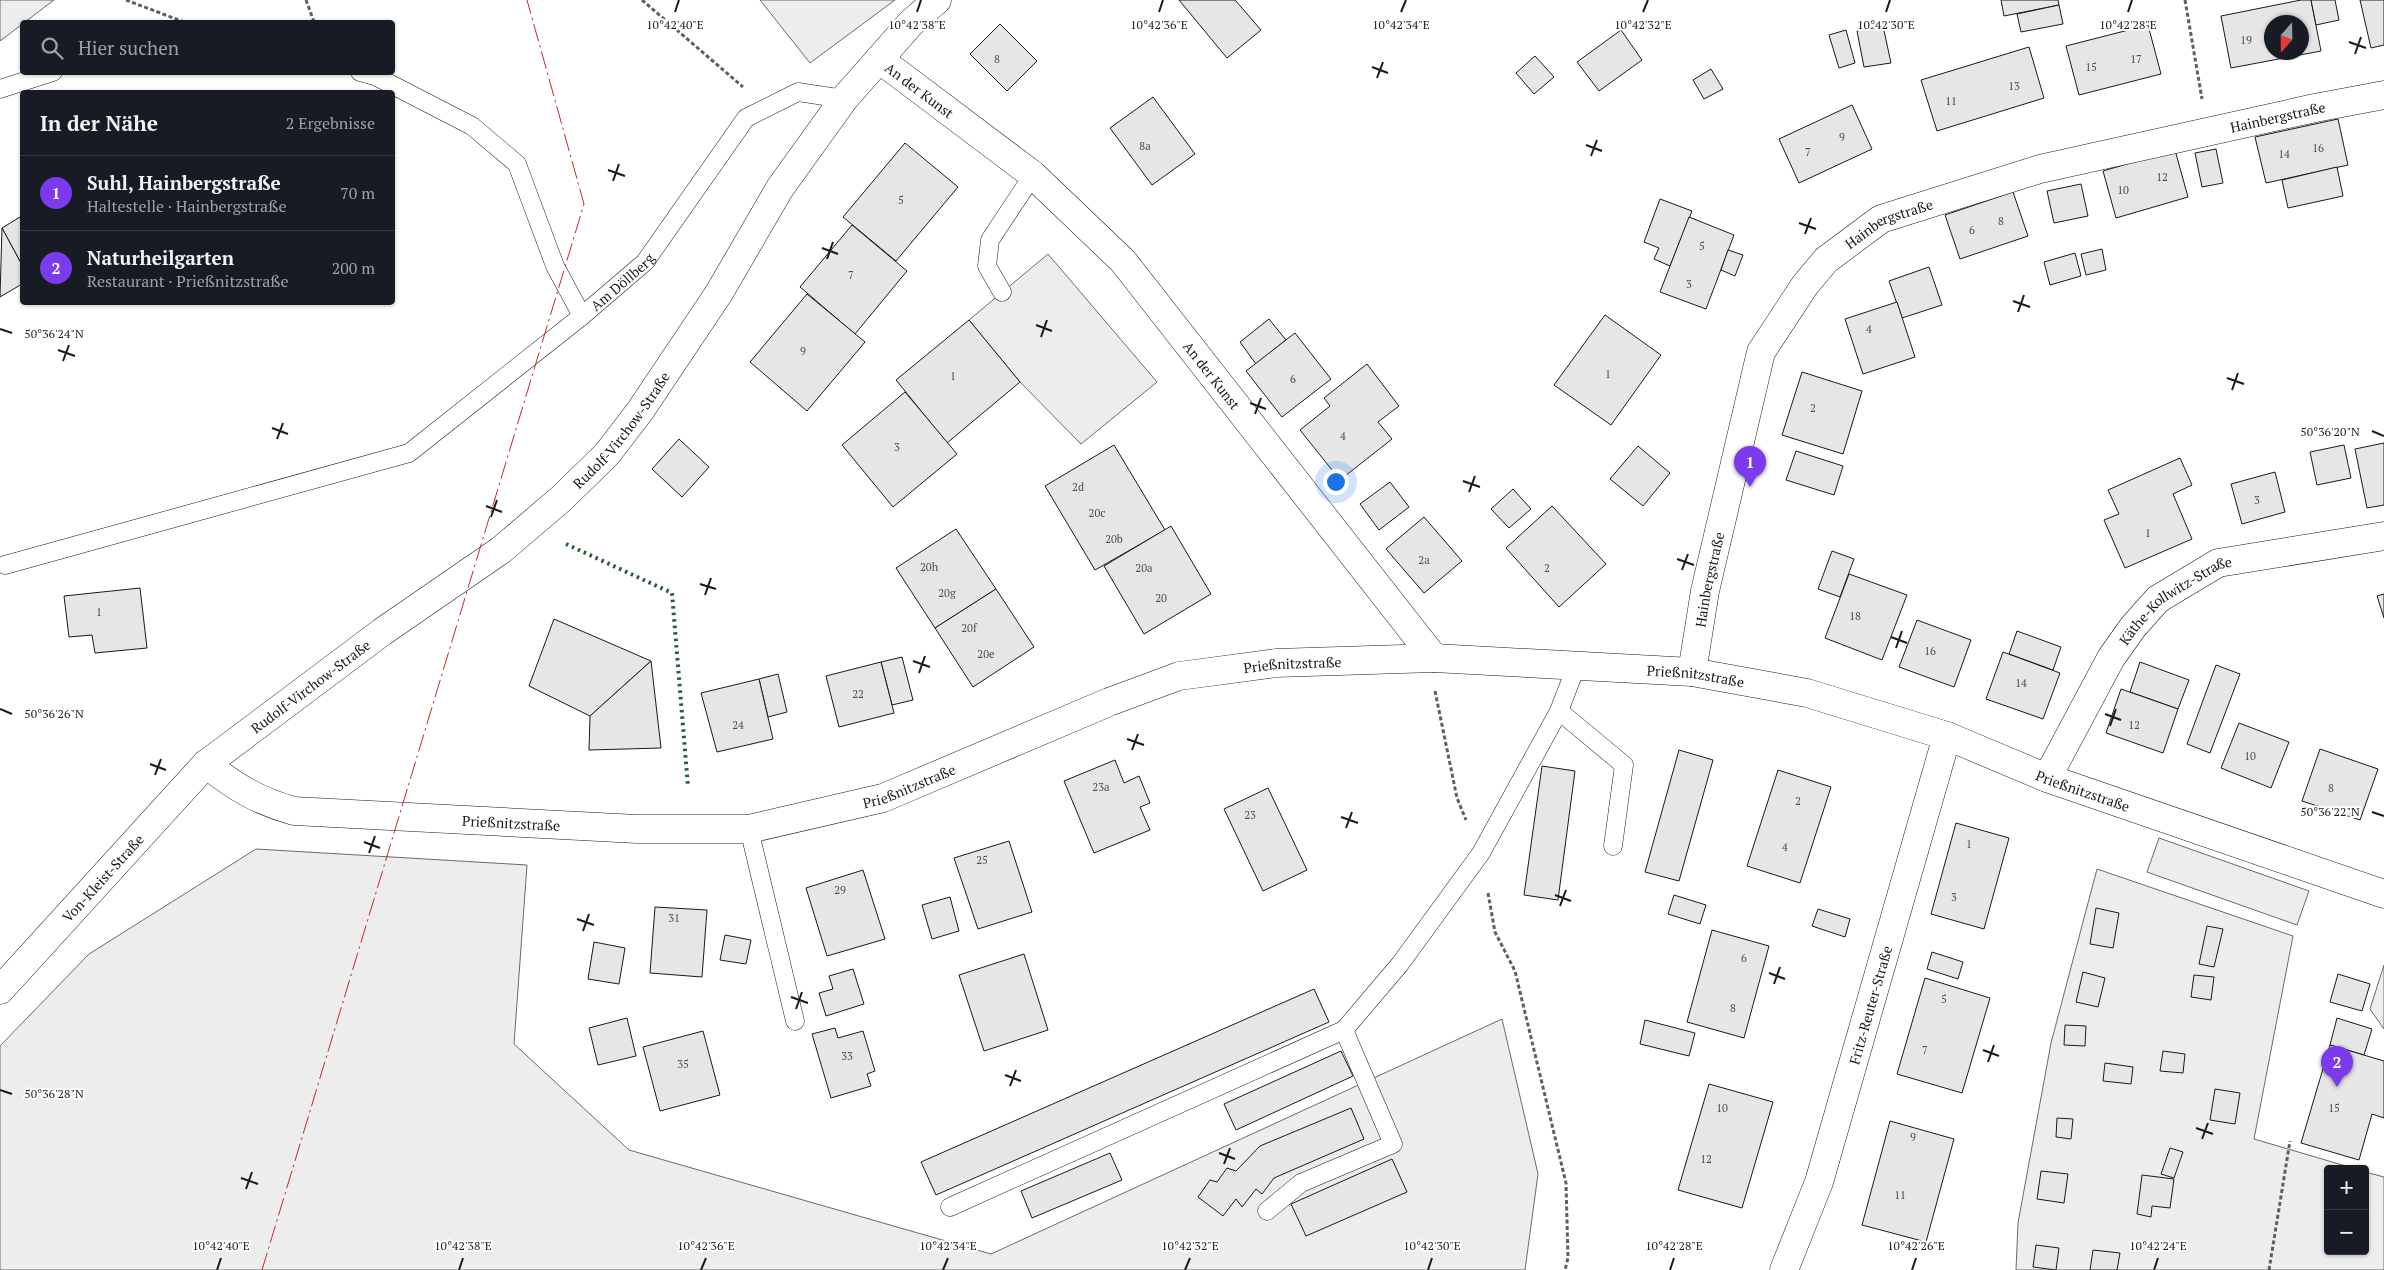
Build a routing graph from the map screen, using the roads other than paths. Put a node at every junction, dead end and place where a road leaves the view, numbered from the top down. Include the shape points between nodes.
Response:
1 (937, 0) edge
2 (879, 59) junction
3 (44, 75) edge
4 (371, 75) edge
5 (0, 89) edge
6 (2384, 96) edge
7 (844, 99) junction
8 (1034, 175) junction
9 (1002, 292) dead end
10 (582, 316) junction
11 (2384, 536) edge
12 (5, 565) dead end
13 (1434, 658) junction
14 (1576, 667) junction
15 (1692, 672) junction
16 (1559, 712) junction
17 (1947, 736) junction
18 (206, 764) junction
19 (2047, 778) junction
20 (749, 829) junction
21 (1612, 846) dead end
22 (2384, 894) edge
23 (0, 990) edge
24 (795, 1021) dead end
25 (1344, 1030) junction
26 (950, 1207) dead end
27 (1266, 1211) dead end
28 (1784, 1270) edge

1 - 2 street, Rudolf-Virchow-Straße
2 - 7 street, Rudolf-Virchow-Straße
2 - 8 street, An der Kunst
3 - 5 lane
4 - 10 lane, Am Döllberg via 472,126 517,164 555,266
6 - 15 street, Hainbergstraße via 2316,108 2040,170 1881,219 1826,260 1805,285 1761,352 1705,591
7 - 10 lane, Am Döllberg via 798,92 746,118 645,262
7 - 18 street, Rudolf-Virchow-Straße via 780,188 719,293 640,411 607,454 562,498 500,550 382,632
8 - 9 lane via 990,240 987,266
8 - 13 street, An der Kunst via 1123,261
10 - 12 lane via 409,453
11 - 19 street, Käthe-Kollwitz-Straße via 2218,563 2158,599 2111,658
13 - 14 street, Prießnitzstraße
13 - 20 street, Prießnitzstraße via 1276,663 1178,676 1108,702 883,798
14 - 15 street, Prießnitzstraße
14 - 16 lane
15 - 17 street, Prießnitzstraße via 1807,693
16 - 21 lane via 1624,765
16 - 25 lane via 1481,853 1400,964
17 - 19 street, Prießnitzstraße
17 - 28 street, Fritz-Reuter-Straße via 1819,1182
18 - 20 street, Prießnitzstraße via 244,792 267,804 294,812 637,829
18 - 23 street, Von-Kleist-Straße
19 - 22 street, Prießnitzstraße
20 - 24 lane
25 - 26 lane
25 - 27 lane via 1392,1144 1300,1182

